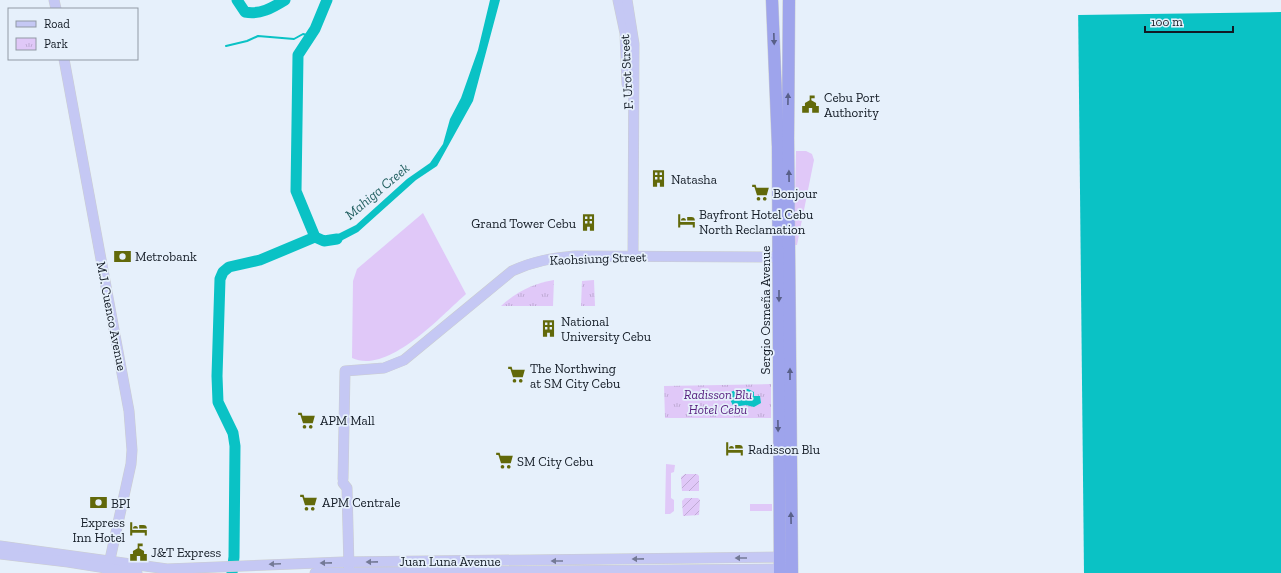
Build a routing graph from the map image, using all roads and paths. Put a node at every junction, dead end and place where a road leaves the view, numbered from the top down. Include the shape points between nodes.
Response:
1 (618, 0) edge
2 (627, 0) edge
3 (772, 0) edge
4 (789, 0) edge
5 (630, 44) junction
6 (64, 60) edge
7 (633, 256) junction
8 (785, 257) junction
9 (343, 479) dead end
10 (0, 546) edge
11 (0, 554) edge
12 (108, 567) edge
13 (346, 567) edge
14 (786, 567) edge
15 (310, 568) edge
16 (136, 573) edge
17 (315, 573) edge

1 - 5 main road, F. Urot Street
2 - 5 main road, F. Urot Street
3 -> 8 highway, Sergio Osmeña Avenue
8 -> 4 highway, Sergio Osmeña Avenue
5 - 7 main road, F. Urot Street
6 - 12 main road, M.J. Cuenco Avenue via 109,299 129,417 132,450
7 - 8 main road, Kaohsiung Street
7 - 9 main road, Kaohsiung Street via 575,256 530,263 512,271 404,360 384,368 345,372
8 - 14 highway, Sergio Osmeña Avenue
10 - 12 main road
11 - 12 main road
15 -> 12 main road, Juan Luna Avenue
12 - 16 main road
13 - 13 main road via 347,488 344,483 341,494
13 - 14 main road, Juan Luna Avenue
13 -> 15 main road, Juan Luna Avenue
13 - 17 main road, Juan Luna Avenue

